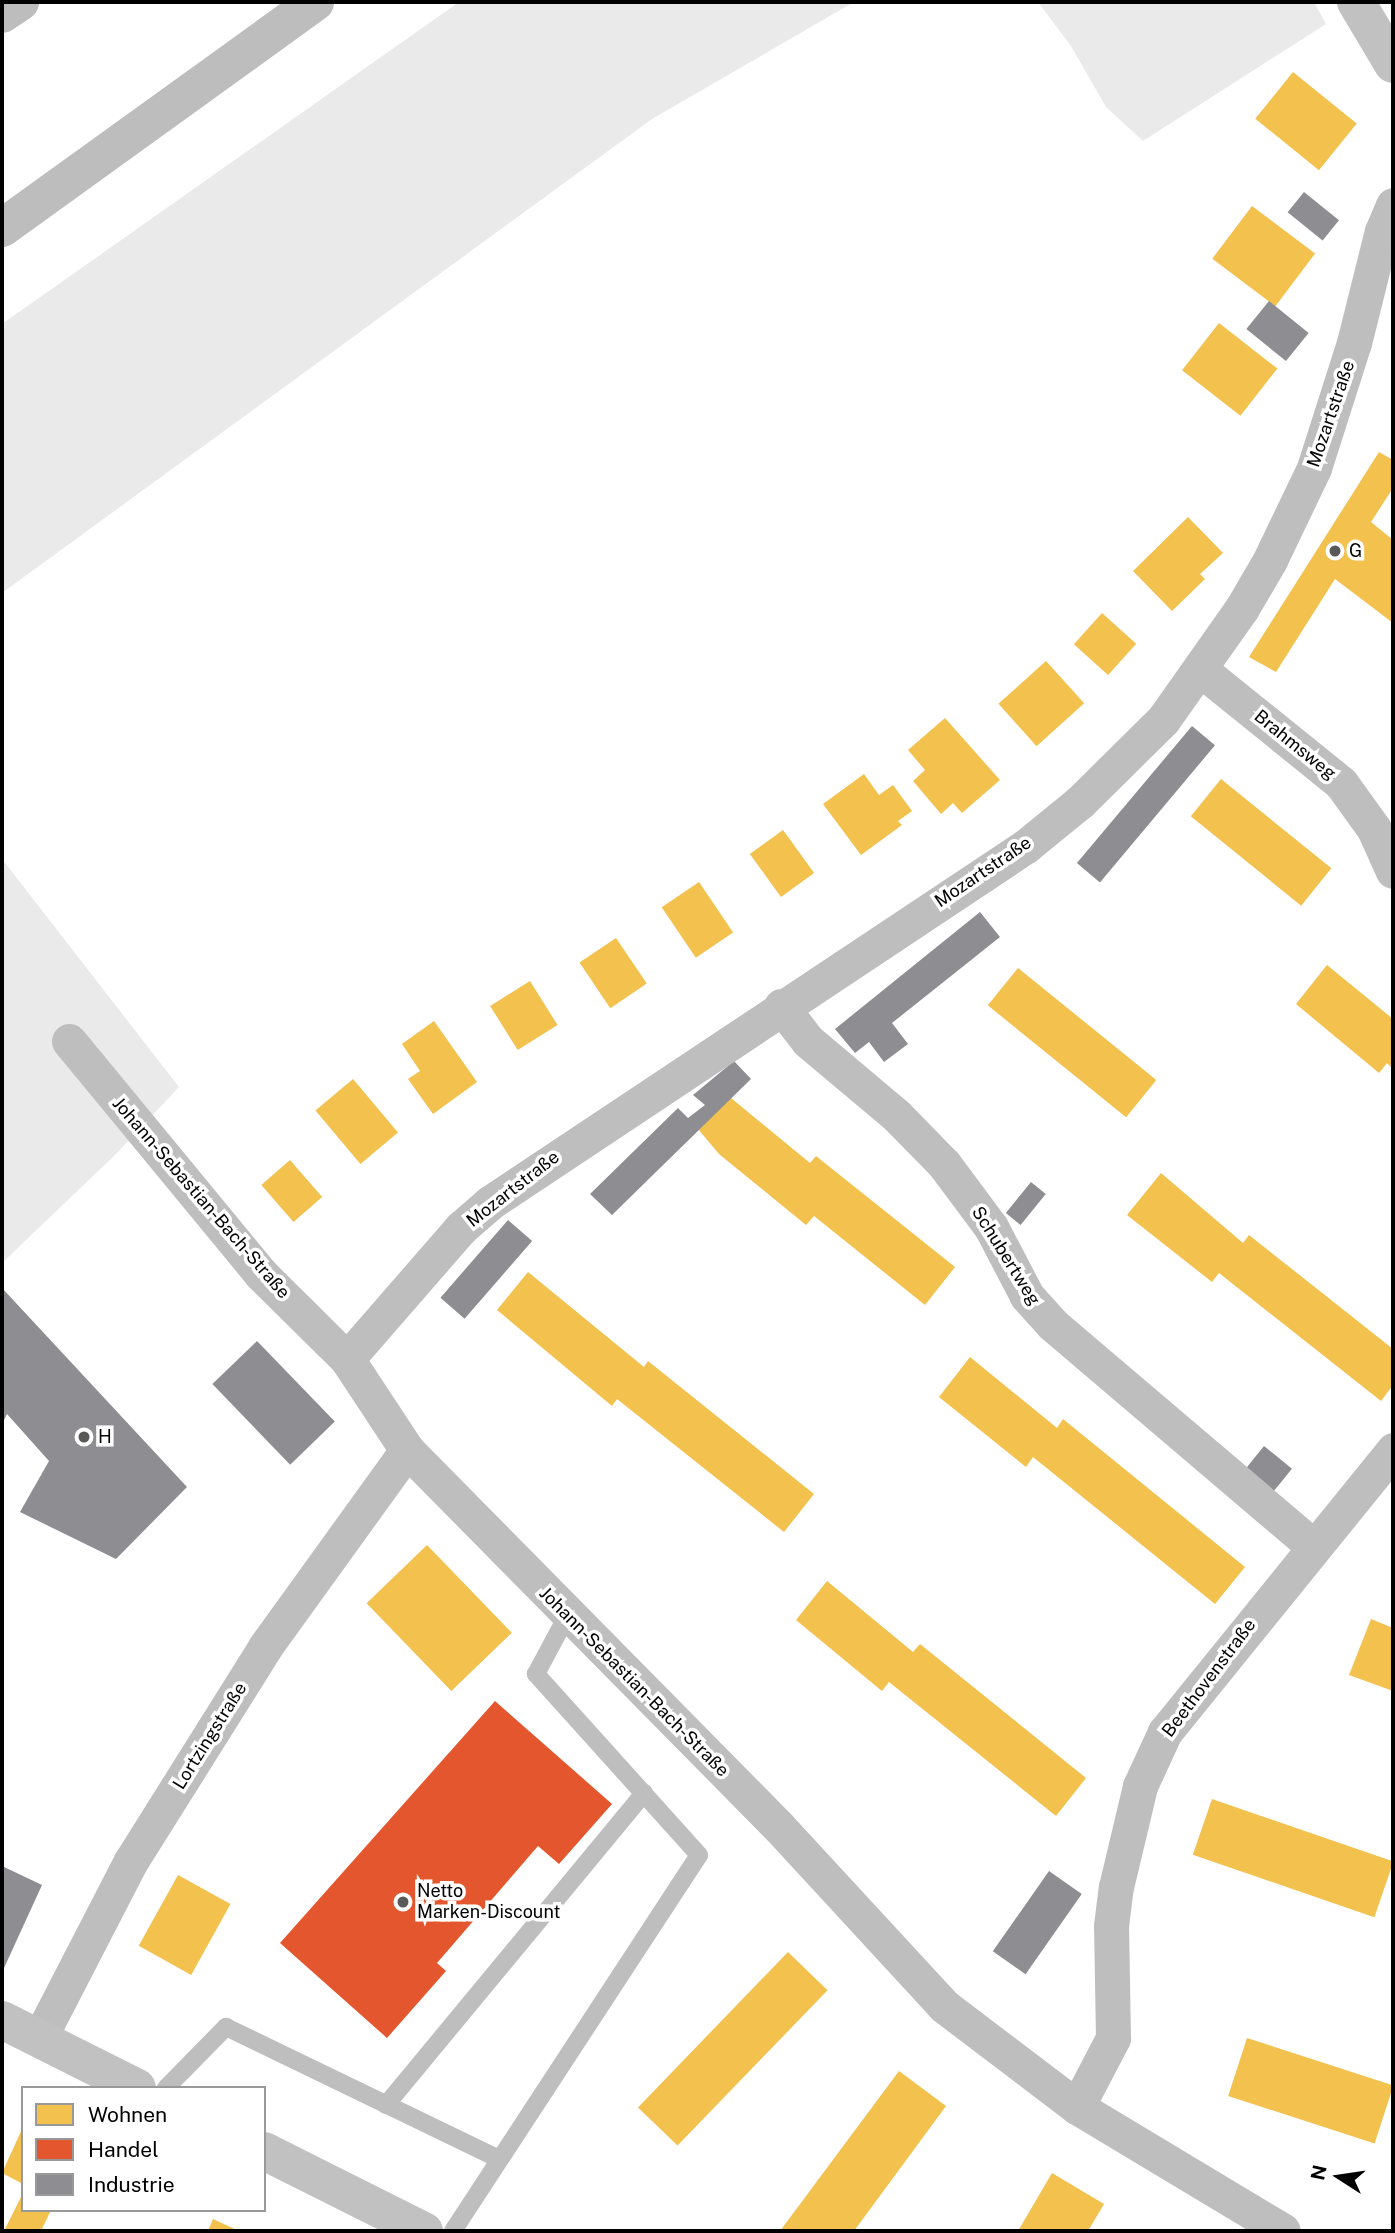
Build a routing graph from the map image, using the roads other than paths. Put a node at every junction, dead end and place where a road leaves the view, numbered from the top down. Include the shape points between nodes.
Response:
1 (20, 2) edge
2 (315, 2) edge
3 (1356, 2) edge
4 (2, 14) edge
5 (1393, 64) edge
6 (1393, 205) edge
7 (2, 228) edge
8 (1201, 670) junction
9 (1393, 871) edge
10 (780, 1006) junction
11 (69, 1041) dead end
12 (347, 1359) junction
13 (407, 1450) junction
14 (1393, 1450) edge
15 (1312, 1545) junction
16 (567, 1616) junction
17 (644, 1793) junction
18 (2, 2020) edge
19 (39, 2039) junction
20 (133, 2086) edge
21 (168, 2086) edge
22 (386, 2105) junction
23 (1077, 2107) junction
24 (266, 2152) edge
25 (499, 2159) junction
26 (424, 2231) edge
27 (453, 2231) edge
28 (1283, 2231) edge

1 - 4 highway
2 - 7 highway
3 - 5 main road
6 - 8 street, Mozartstraße via 1314,468 1270,561
8 - 9 street, Brahmsweg via 1341,783 1374,829
8 - 10 street, Mozartstraße via 1163,720 1119,765 1026,846
10 - 12 street, Mozartstraße via 491,1202 461,1228
10 - 15 street, Schubertweg via 808,1041 897,1116 944,1164 991,1227 1027,1296 1052,1324
11 - 12 street, Johann-Sebastian-Bach-Straße via 261,1274
12 - 13 street, Johann-Sebastian-Bach-Straße
13 - 16 street, Johann-Sebastian-Bach-Straße
13 - 19 street, Lortzingstraße via 265,1647 131,1861
14 - 15 street, Beethovenstraße
15 - 23 street, Beethovenstraße via 1166,1732 1140,1786 1111,1926 1113,2038
16 - 17 lane via 536,1674
16 - 23 street, Johann-Sebastian-Bach-Straße via 779,1827 944,2006
17 - 22 lane
17 - 25 lane via 699,1855
18 - 19 main road
19 - 20 main road
21 - 22 lane via 226,2027
22 - 25 lane
23 - 28 street, Johann-Sebastian-Bach-Straße
24 - 26 main road
25 - 27 lane

